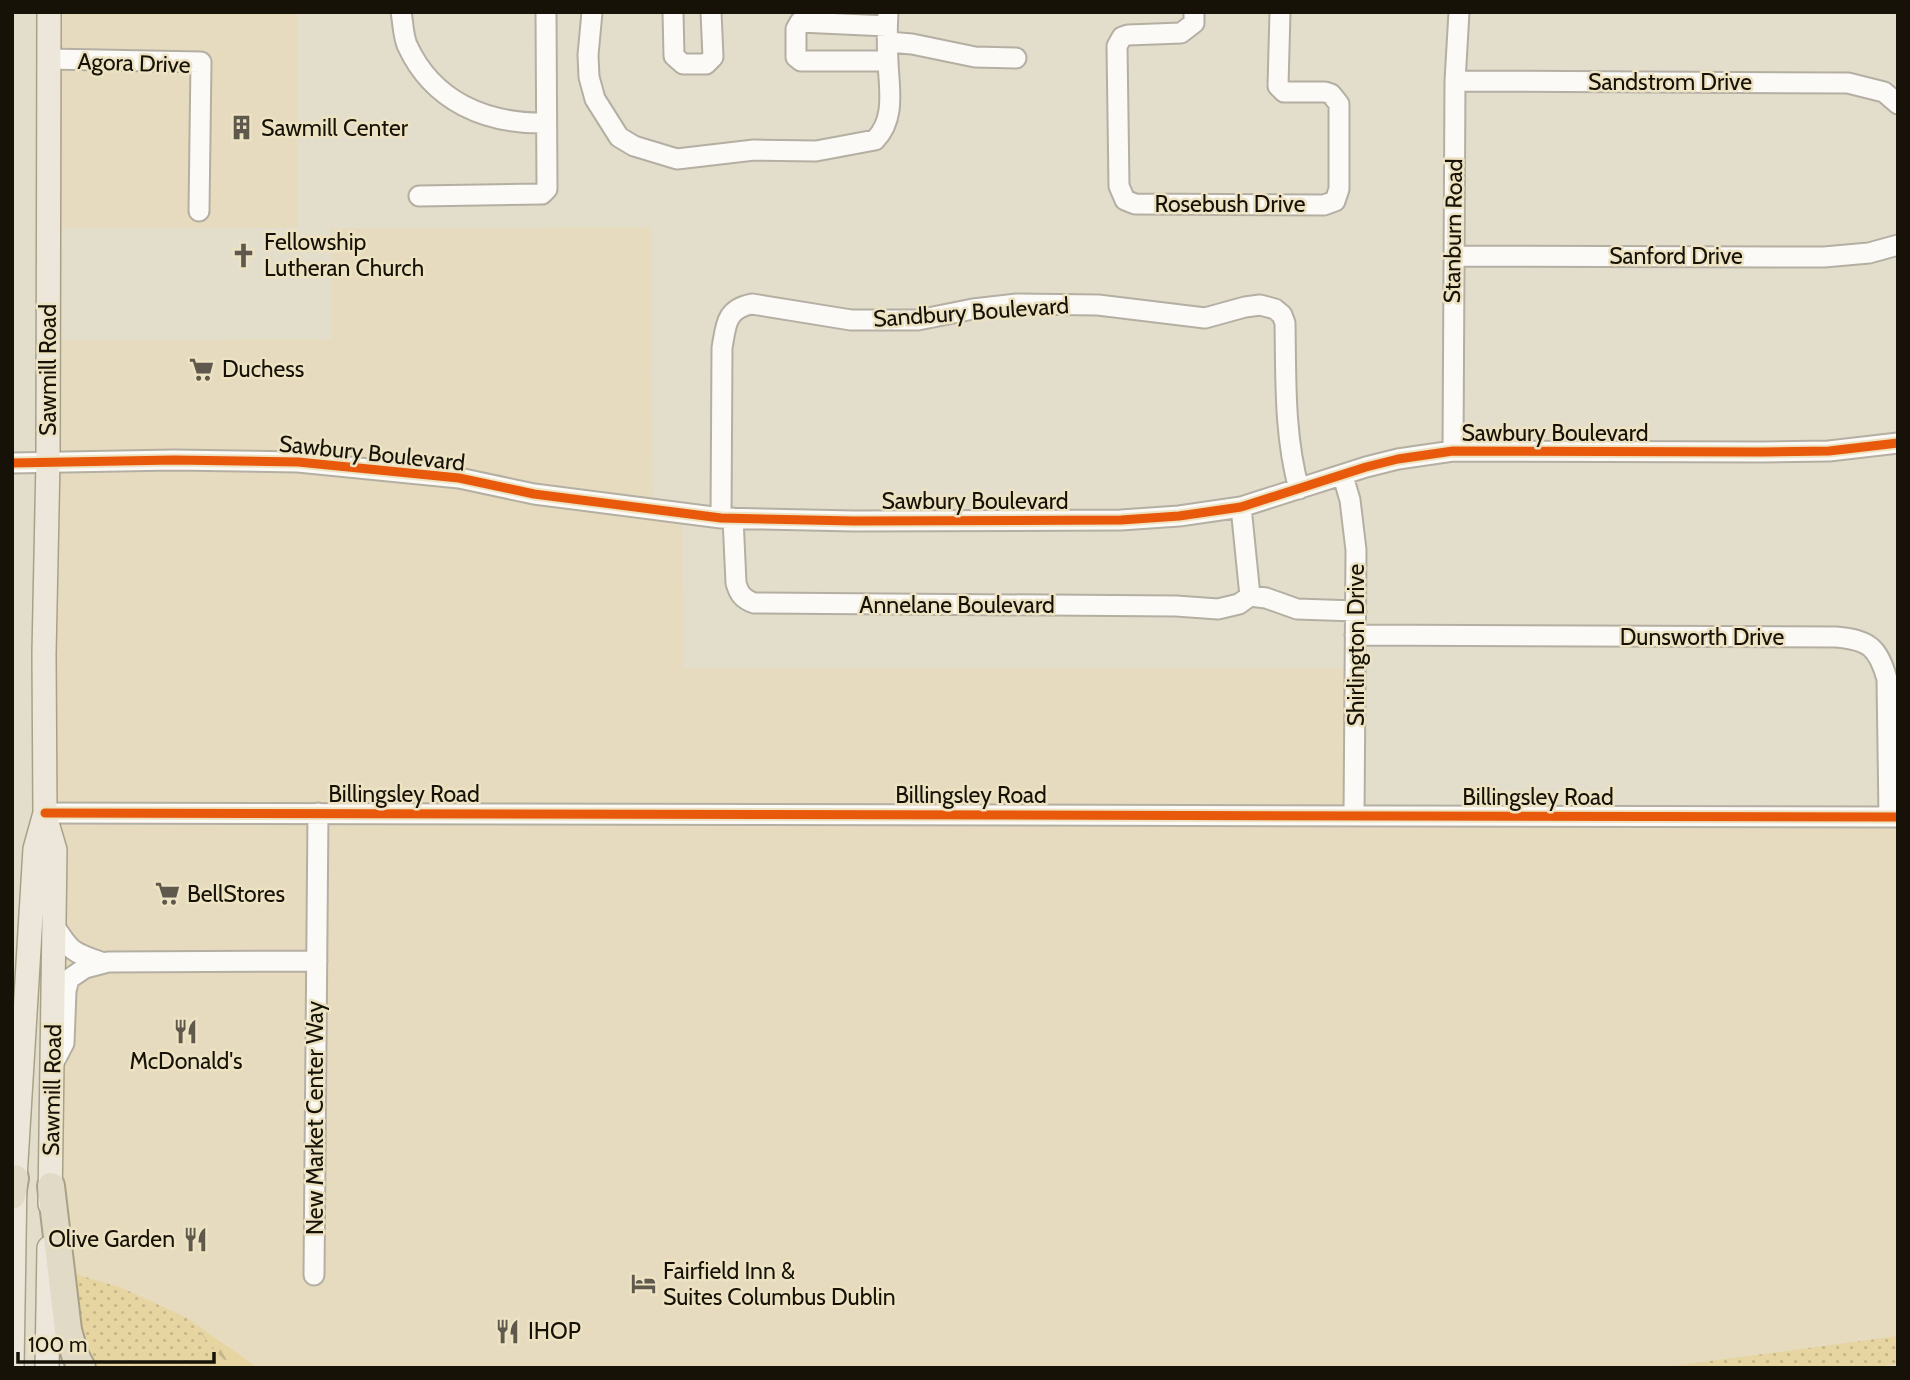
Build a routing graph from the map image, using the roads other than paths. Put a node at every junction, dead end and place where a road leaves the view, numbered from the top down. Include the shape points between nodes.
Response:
1 (49, 12) edge
2 (401, 12) edge
3 (545, 12) edge
4 (592, 12) edge
5 (673, 12) edge
6 (711, 12) edge
7 (1194, 12) edge
8 (1280, 12) edge
9 (1458, 12) edge
10 (888, 36) edge
11 (1016, 58) dead end
12 (49, 60) junction
13 (1455, 81) junction
14 (1891, 98) edge
15 (546, 123) junction
16 (419, 196) dead end
17 (199, 211) dead end
18 (1898, 245) edge
19 (1454, 256) junction
20 (1898, 443) edge
21 (1453, 451) junction
22 (48, 461) junction
23 (12, 463) edge
24 (1343, 476) junction
25 (1299, 489) junction
26 (1241, 507) junction
27 (727, 518) junction
28 (1250, 596) junction
29 (1356, 611) junction
30 (1355, 635) junction
31 (45, 813) junction
32 (318, 813) junction
33 (1354, 816) junction
34 (1893, 817) edge
35 (54, 925) junction
36 (317, 961) junction
37 (101, 962) junction
38 (51, 1067) junction
39 (51, 1186) junction
40 (14, 1187) edge
41 (314, 1275) dead end
42 (12, 1368) edge
43 (47, 1368) edge
44 (82, 1368) edge

1 - 12 main road, Sawmill Road
2 - 15 street via 406,43 433,85 474,112 519,123
3 - 15 street
4 - 10 street via 588,55 595,99 619,137 677,159 754,150 816,151 867,142 881,134 891,101
5 - 6 street via 674,56 682,64 706,64 713,57
7 - 8 street, Rosebush Drive via 1194,23 1181,33 1128,35 1117,46 1119,186 1125,200 1135,204 1324,205 1335,201 1339,104 1325,92 1280,90
9 - 13 street, Stanburn Road
10 - 11 street via 975,57
12 - 17 street, Agora Drive via 201,62
12 - 22 main road, Sawmill Road
13 - 14 street, Sandstrom Drive via 1848,83
13 - 19 street, Stanburn Road
15 - 16 street via 547,189 542,194
18 - 19 street, Sanford Drive via 1824,257
19 - 21 street, Stanburn Road
20 - 21 street, Sawbury Boulevard via 1829,451
21 - 24 street, Sawbury Boulevard via 1398,459
22 - 23 street, Sawbury Boulevard
22 - 27 street, Sawbury Boulevard via 298,462 460,478 534,494
22 - 31 main road, Sawmill Road
24 - 25 street, Sawbury Boulevard
24 - 29 street, Shirlington Drive via 1356,550
25 - 26 street, Sawbury Boulevard
25 - 27 street, Sandbury Boulevard via 1287,418 1285,323 1275,309 1260,305 1205,318 1098,305 1017,304 918,320 851,320 752,304 732,313 722,348
26 - 27 street, Sawbury Boulevard via 1121,520
26 - 28 street
27 - 28 street, Annelane Boulevard via 738,592 754,603 1218,609
28 - 29 street via 1297,609
29 - 30 street, Shirlington Drive
30 - 33 street, Shirlington Drive
30 - 34 street, Dunsworth Drive via 1856,639 1874,647 1887,679
31 - 32 street, Billingsley Road
31 - 35 main road, Sawmill Road via 55,850
31 - 40 main road, Sawmill Road via 35,849
32 - 33 street, Billingsley Road
32 - 36 street, New Market Center Way
33 - 34 street, Billingsley Road
35 - 37 street via 75,953
35 - 38 main road, Sawmill Road
36 - 37 street
36 - 41 street, New Market Center Way
37 - 38 street via 69,979 64,1043
38 - 39 main road, Sawmill Road
39 - 43 main road, Sawmill Road
39 - 44 highway via 68,1330
40 - 42 main road, Sawmill Road

